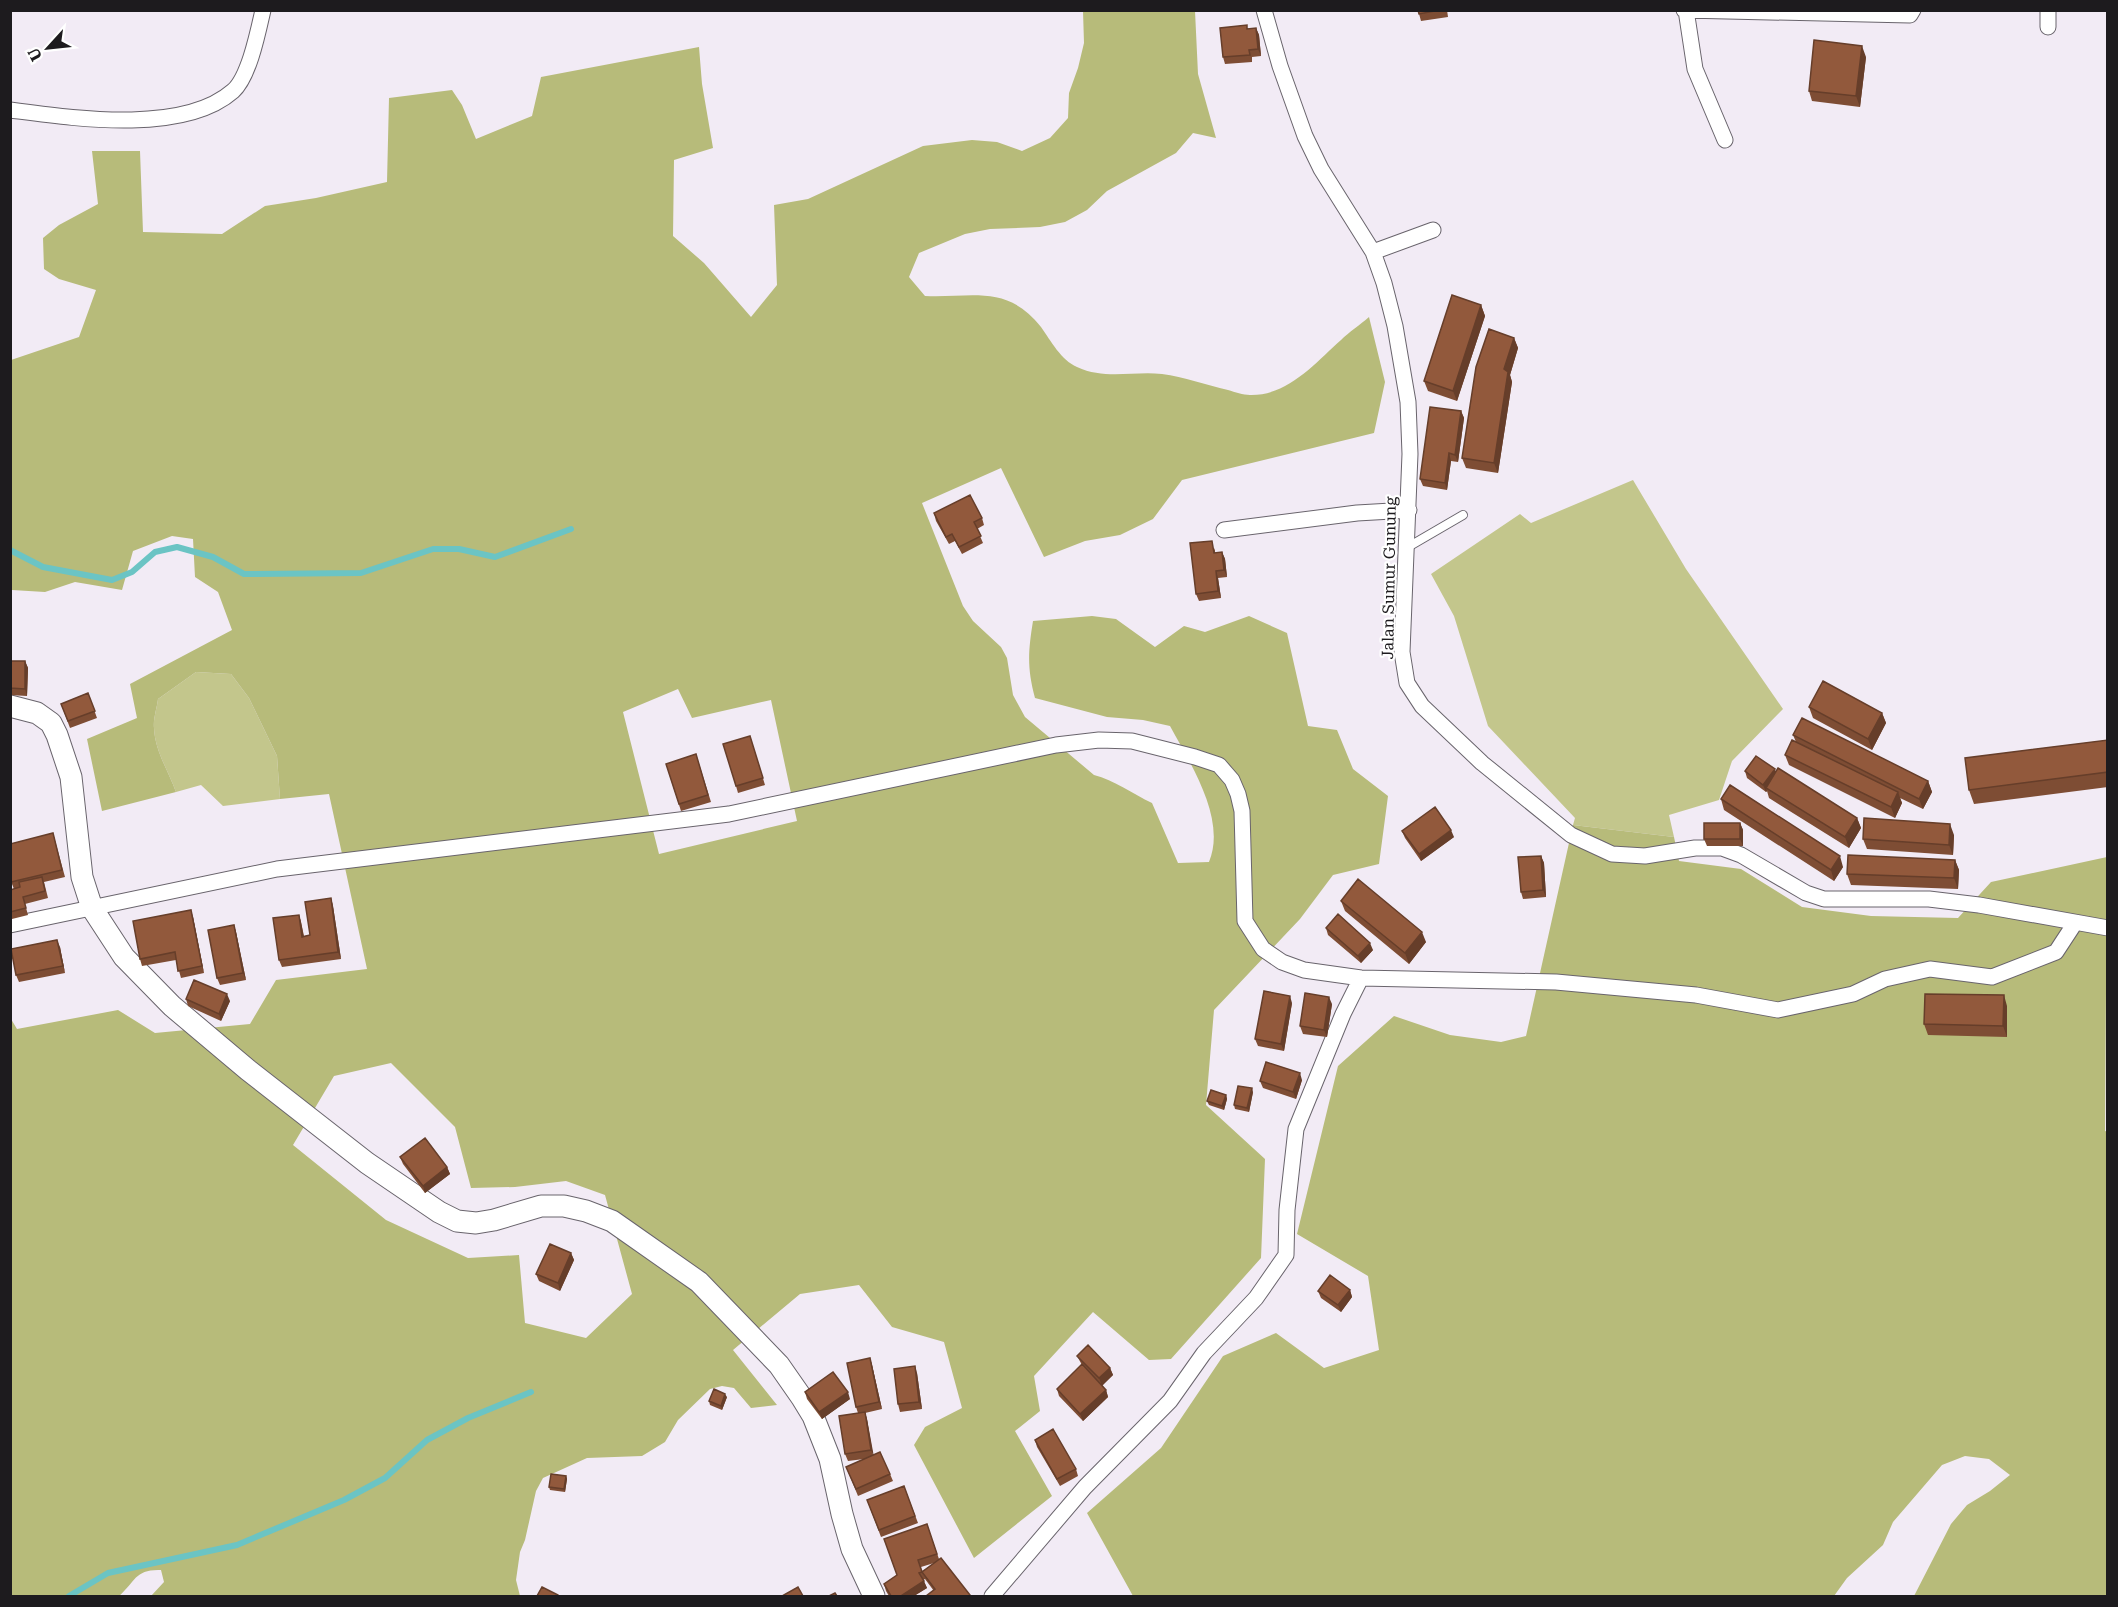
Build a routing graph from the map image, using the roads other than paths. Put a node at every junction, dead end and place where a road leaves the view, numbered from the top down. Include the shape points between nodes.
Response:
1 (263, 10) edge
2 (1264, 10) edge
3 (2048, 10) edge
4 (1685, 11) edge
5 (1911, 13) edge
6 (2048, 27) dead end
7 (10, 110) edge
8 (1725, 140) dead end
9 (1433, 230) dead end
10 (1373, 252) junction
11 (1409, 510) junction
12 (1463, 515) dead end
13 (1224, 530) dead end
14 (1408, 547) junction
15 (10, 706) edge
16 (92, 908) junction
17 (2075, 922) junction
18 (10, 925) edge
19 (2108, 928) edge
20 (1361, 978) junction
21 (874, 1596) edge
22 (992, 1596) edge

1 - 7 street via 252,57 234,90 210,106 137,121
2 - 10 street, Jalan Sumur Gunung via 1305,136
3 - 6 street
4 - 5 street
4 - 8 street via 1695,69
9 - 10 street
10 - 11 street, Jalan Sumur Gunung via 1395,326 1408,402
11 - 13 street
11 - 14 street, Jalan Sumur Gunung
12 - 14 lane
14 - 17 street, Jalan Sumur Gunung via 1402,652 1407,682 1422,706 1482,764 1571,835 1612,854 1645,856 1722,848 1824,899 1929,899
15 - 16 street via 37,713 51,723 62,746 71,777 82,877
16 - 18 street
16 - 20 street via 277,869 729,814 1056,745 1132,741 1219,765 1232,780 1242,811 1245,921 1263,949 1304,970
16 - 21 street via 124,957 172,1006 367,1163 439,1212 456,1221 476,1223 541,1206 586,1210 612,1221 699,1282 779,1365 813,1416 830,1459 852,1549
17 - 19 street, Jalan Sumur Gunung
17 - 20 street via 2056,952 1992,977 1930,969 1885,980 1853,994 1778,1010 1696,994 1556,982
20 - 22 street via 1296,1129 1286,1255 1256,1298 1204,1353 1170,1401 1085,1487

